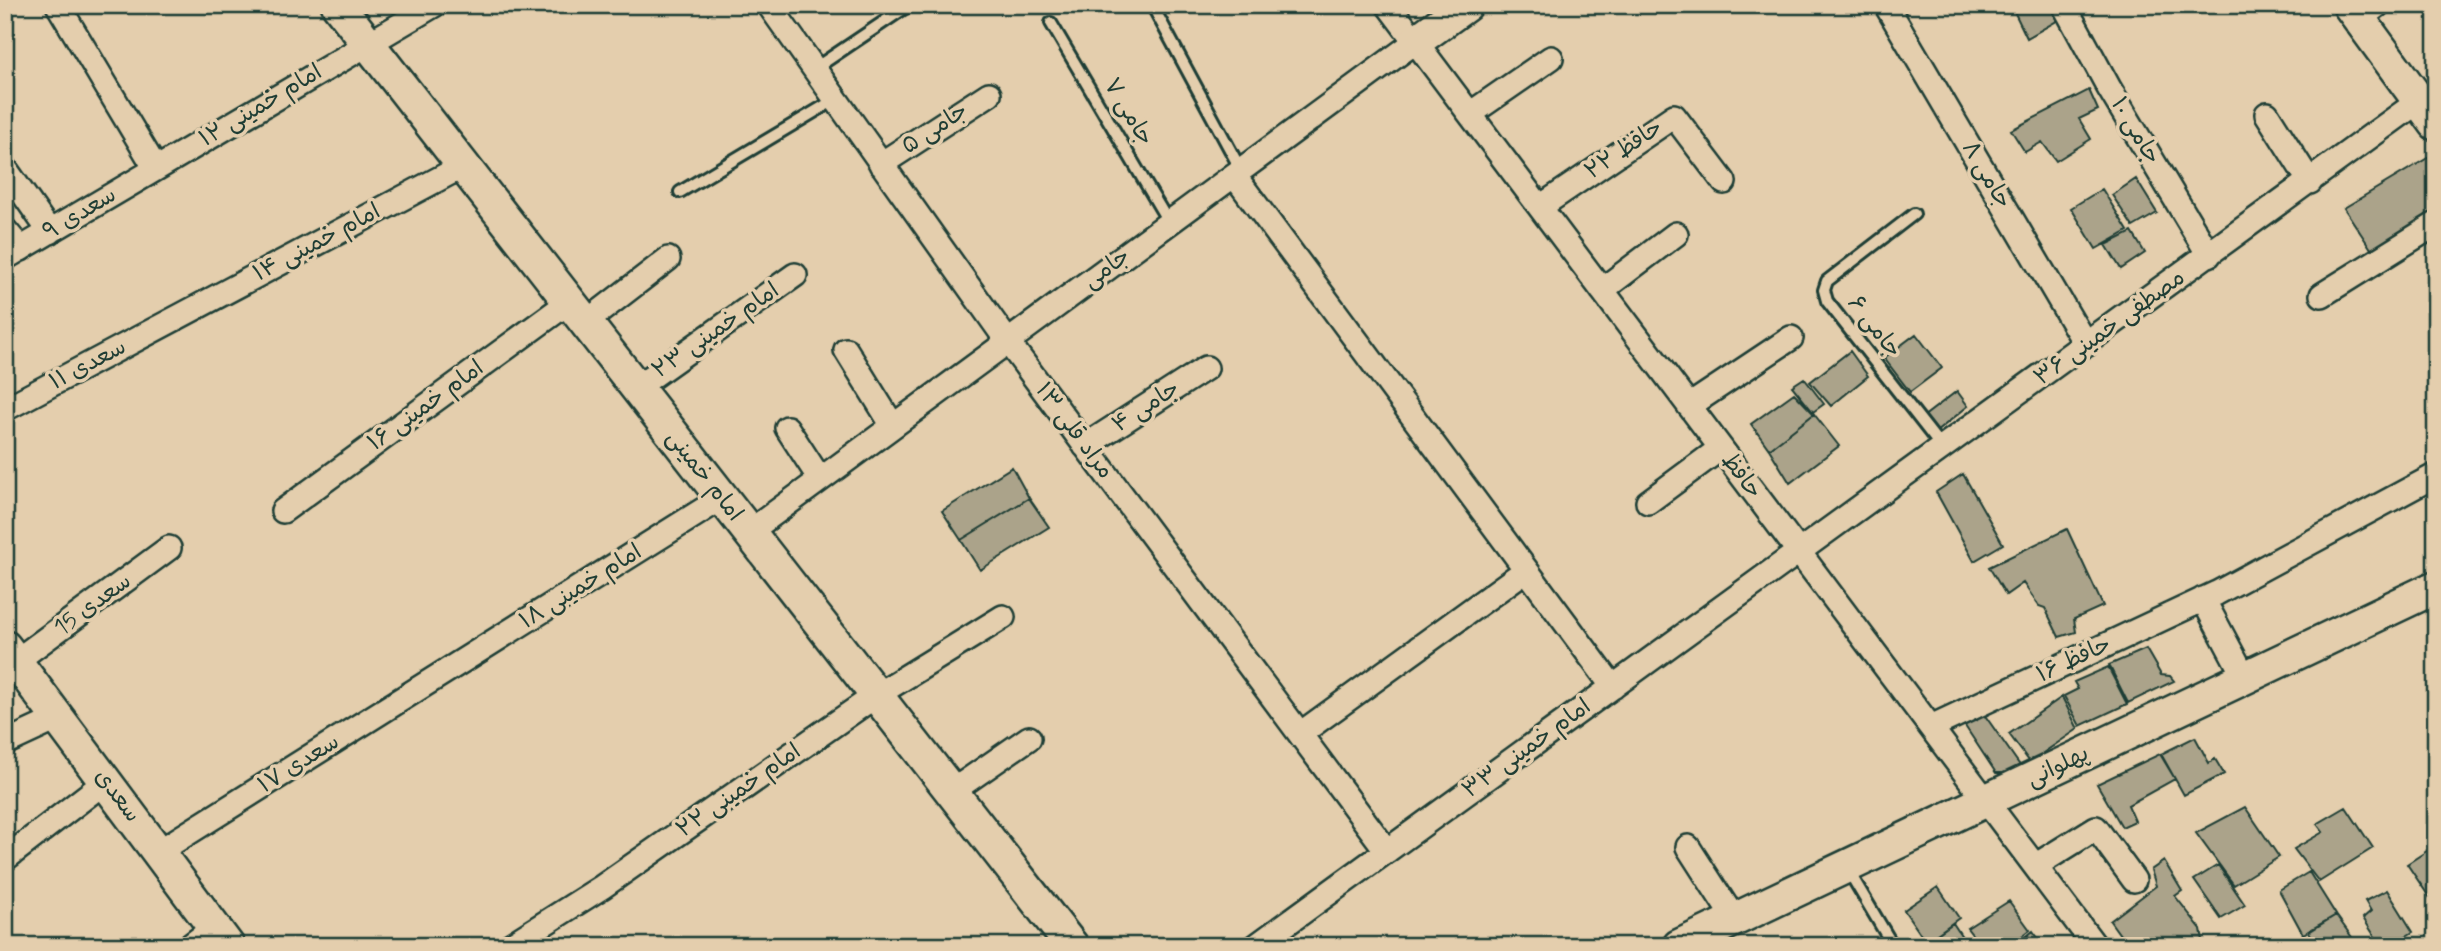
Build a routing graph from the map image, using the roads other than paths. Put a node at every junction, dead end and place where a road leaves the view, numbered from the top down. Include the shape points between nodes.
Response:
1 (58, 5) edge
2 (338, 5) edge
3 (434, 5) edge
4 (769, 5) edge
5 (909, 5) edge
6 (1152, 5) edge
7 (1388, 5) edge
8 (1466, 5) edge
9 (1886, 5) edge
10 (2064, 5) edge
11 (2362, 10) edge
12 (1051, 23) dead end
13 (1415, 42) junction
14 (367, 43) junction
15 (1551, 58) dead end
16 (814, 69) junction
17 (989, 93) dead end
18 (836, 99) junction
19 (2428, 113) edge
20 (1470, 114) junction
21 (2267, 114) dead end
22 (881, 163) junction
23 (463, 166) junction
24 (5, 168) edge
25 (156, 169) junction
26 (1238, 173) junction
27 (1724, 182) dead end
28 (2310, 182) junction
29 (680, 191) dead end
30 (1540, 207) junction
31 (1914, 214) dead end
32 (1169, 223) junction
33 (2436, 224) edge
34 (5, 230) edge
35 (50, 232) junction
36 (1676, 234) dead end
37 (13, 254) edge
38 (2209, 255) junction
39 (668, 259) dead end
40 (795, 275) dead end
41 (1602, 290) junction
42 (2322, 295) dead end
43 (577, 312) junction
44 (171, 321) joint
45 (1791, 338) dead end
46 (1008, 342) junction
47 (2086, 345) junction
48 (846, 350) dead end
49 (1206, 368) dead end
50 (636, 388) junction
51 (1689, 406) junction
52 (5, 409) edge
53 (893, 426) junction
54 (787, 428) dead end
55 (1085, 446) junction
56 (1721, 448) junction
57 (1942, 449) junction
58 (2436, 475) edge
59 (820, 480) junction
60 (722, 498) junction
61 (1648, 502) dead end
62 (283, 511) dead end
63 (748, 532) junction
64 (169, 548) dead end
65 (1799, 552) junction
66 (1526, 570) junction
67 (2436, 587) edge
68 (2210, 596) junction
69 (1003, 617) dead end
70 (11, 654) edge
71 (440, 675) joint
72 (2245, 678) junction
73 (1613, 687) junction
74 (876, 696) junction
75 (59, 718) junction
76 (1931, 727) junction
77 (1300, 734) junction
78 (1029, 738) dead end
79 (5, 743) edge
80 (106, 781) junction
81 (951, 792) junction
82 (1986, 801) junction
83 (1689, 847) dead end
84 (1387, 851) junction
85 (158, 852) junction
86 (5, 859) edge
87 (2035, 866) junction
88 (1846, 867) junction
89 (2134, 880) dead end
90 (1735, 919) junction
91 (211, 940) edge
92 (1694, 943) edge
93 (509, 946) edge
94 (1072, 946) edge
95 (1256, 946) edge
96 (1893, 946) edge
97 (2095, 946) edge

1 - 25 street
2 - 14 main road, امام خمینی
3 - 14 street, امام خمینی ۱۲
4 - 16 street, مراد قلی ۱۳
5 - 16 lane
6 - 26 lane
7 - 13 street, حافظ
8 - 13 main road, جامی
9 - 47 street, جامی ۸
10 - 38 street, جامی ۱۰
11 - 19 main road
12 - 32 lane, جامی ۷
13 - 20 street, حافظ
13 - 26 street, جامی
14 - 23 main road, امام خمینی
14 - 25 street, امام خمینی ۱۲
15 - 20 street
16 - 18 street, مراد قلی ۱۳
17 - 22 street, جامی ۵
18 - 22 street, مراد قلی ۱۳
18 - 29 lane
19 - 28 street, مصطفی خمینی ۳۶
20 - 30 street, حافظ
21 - 28 street
22 - 46 street, مراد قلی ۱۳
23 - 43 main road, امام خمینی
23 - 44 street, امام خمینی ۱۴
24 - 35 street
25 - 35 street, سعدی ۹
26 - 32 street, جامی
26 - 66 street
27 - 30 street, حافظ ۲۲ via 1674,116
28 - 38 street, مصطفی خمینی ۳۶
30 - 41 street, حافظ
31 - 57 lane, جامی ۶ via 1828,281 1824,290 1827,301
32 - 46 street, جامی
33 - 42 street
34 - 37 street
35 - 37 street, سعدی ۹
36 - 41 street
38 - 47 street, مصطفی خمینی ۳۶
39 - 43 street, امام خمینی ۱۶
40 - 50 street, امام خمینی ۲۳
41 - 51 street, حافظ
43 - 50 main road, امام خمینی
43 - 62 street, امام خمینی ۱۶
44 - 52 street, سعدی ۱۱
45 - 51 street
46 - 53 street, جامی
46 - 55 street, مراد قلی ۱۳
47 - 57 street, مصطفی خمینی ۳۶
48 - 53 street
49 - 55 street, جامی ۴
50 - 60 main road, امام خمینی
51 - 56 street, حافظ
53 - 59 street, جامی
54 - 59 street
55 - 77 street, مراد قلی ۱۳
56 - 61 street
56 - 65 street, حافظ
57 - 65 street, مصطفی خمینی ۳۶
58 - 68 street, حافظ ۱۶
59 - 63 street, جامی
60 - 63 main road, امام خمینی
60 - 71 street, امام خمینی ۱۸
63 - 74 main road, امام خمینی
64 - 70 street, سعدی 15
65 - 73 street, امام خمینی ۳۳
65 - 76 street, حافظ
66 - 73 street
66 - 77 street
67 - 72 main road, پهلوانی
68 - 72 street
68 - 76 street, حافظ ۱۶
69 - 74 street, امام خمینی ۲۲
70 - 75 main road, سعدی
71 - 85 street, سعدی ۱۷
72 - 82 main road, پهلوانی
73 - 84 street, امام خمینی ۳۳
74 - 81 main road, امام خمینی
74 - 93 street, امام خمینی ۲۲ via 602,887
75 - 79 street
75 - 80 main road, سعدی
76 - 82 street, حافظ
77 - 84 street, مراد قلی ۱۳
78 - 81 street
80 - 85 main road, سعدی
80 - 86 street
81 - 94 main road, امام خمینی
82 - 87 street, حافظ
82 - 88 main road, پهلوانی
83 - 90 street
84 - 95 street, امام خمینی ۳۳
85 - 91 main road, سعدی
87 - 89 street via 2096,828
87 - 97 street, حافظ
88 - 90 main road, پهلوانی
88 - 96 lane
90 - 92 main road, پهلوانی

